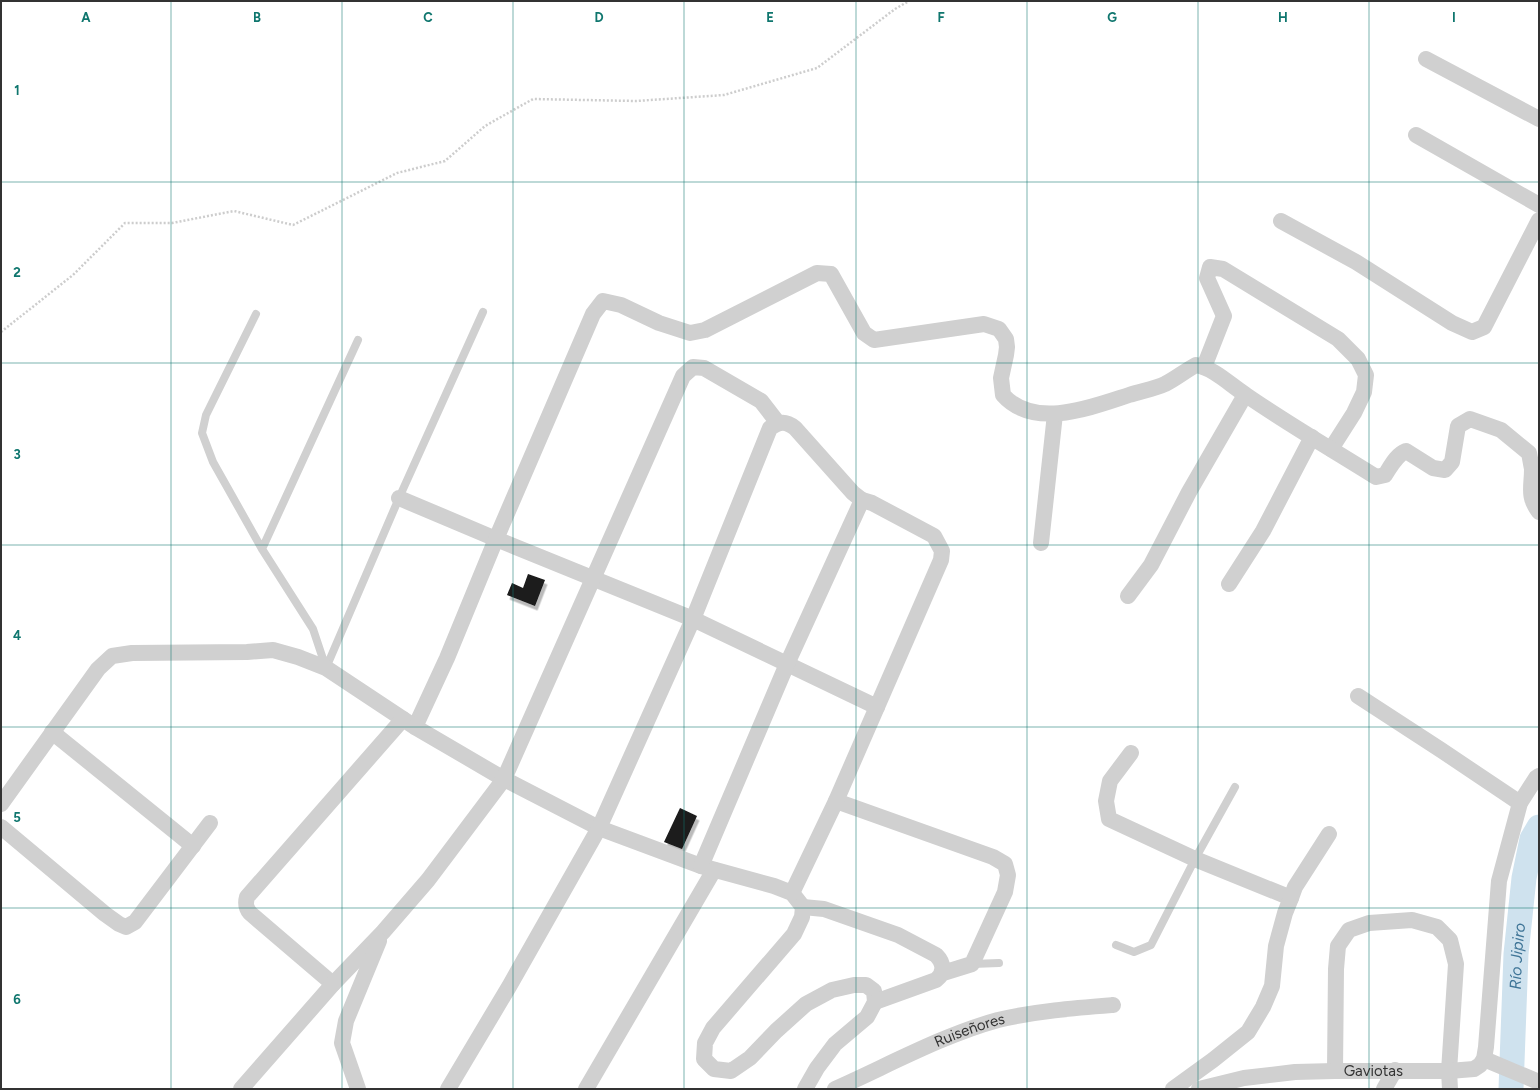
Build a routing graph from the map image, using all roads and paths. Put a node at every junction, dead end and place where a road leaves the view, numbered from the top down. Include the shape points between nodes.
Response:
1 (909, 1) edge
2 (1426, 59) dead end
3 (1539, 119) edge
4 (1416, 135) dead end
5 (1539, 205) edge
6 (1539, 220) edge
7 (1281, 221) dead end
8 (483, 312) dead end
9 (256, 314) dead end
10 (1, 332) edge
11 (358, 340) dead end
12 (1204, 367) junction
13 (1245, 395) junction
14 (1055, 414) junction
15 (778, 423) junction
16 (1312, 437) junction
17 (1331, 449) junction
18 (399, 498) junction
19 (862, 500) junction
20 (1539, 512) edge
21 (496, 539) junction
22 (1041, 542) dead end
23 (262, 549) junction
24 (592, 579) junction
25 (1229, 584) dead end
26 (1128, 596) dead end
27 (693, 619) junction
28 (787, 664) junction
29 (326, 668) junction
30 (1358, 696) dead end
31 (877, 707) junction
32 (409, 723) junction
33 (52, 732) junction
34 (1132, 753) dead end
35 (1539, 776) edge
36 (504, 779) junction
37 (1235, 787) dead end
38 (836, 801) junction
39 (1520, 803) junction
40 (1, 804) edge
41 (210, 823) dead end
42 (1, 827) edge
43 (599, 828) junction
44 (1329, 834) dead end
45 (193, 846) junction
46 (1195, 859) junction
47 (708, 868) junction
48 (792, 893) junction
49 (1291, 898) junction
50 (802, 908) junction
51 (383, 932) junction
52 (1116, 945) dead end
53 (999, 963) dead end
54 (972, 964) junction
55 (943, 973) junction
56 (333, 984) junction
57 (875, 1002) junction
58 (1113, 1005) dead end
59 (1489, 1060) junction
60 (1394, 1070) junction
61 (1335, 1071) junction
62 (1449, 1071) junction
63 (1539, 1082) edge
64 (241, 1089) edge
65 (358, 1089) edge
66 (448, 1089) edge
67 (586, 1089) edge
68 (805, 1089) edge
69 (835, 1089) edge
70 (1173, 1089) edge
71 (1199, 1089) edge
72 (1384, 1089) edge
73 (1450, 1089) edge

1 - 10 path via 817,68 724,95 636,101 533,99 485,126 445,161 397,173 292,225 234,211 172,223 124,223 73,275
2 - 3 street
4 - 5 street
6 - 7 street via 1484,327 1472,332 1452,323 1356,262
8 - 18 lane
9 - 23 lane via 206,415 202,433 214,462
11 - 23 lane
12 - 13 street
12 - 14 street via 1196,365 1164,384 1085,409
12 - 17 street via 1224,316 1207,278 1210,267 1223,269 1338,339 1358,359 1366,375 1364,392
13 - 16 street
13 - 26 street via 1189,492 1151,566
14 - 21 street via 1029,411 1015,406 1002,395 1001,378 1007,347 1006,339 999,329 984,324 874,340 864,333 831,274 817,273 710,328 690,333 659,323 621,305 602,301 592,314
14 - 22 street
15 - 19 street via 788,423 795,428 853,494
15 - 24 street via 761,401 704,368 693,367 683,376
15 - 27 street via 770,428
16 - 17 street
16 - 25 street via 1263,531
17 - 20 street via 1376,477 1385,475 1393,462 1406,451 1433,468 1445,470 1452,462 1458,426 1470,419 1501,430 1529,453 1532,469 1530,494
18 - 21 street
18 - 29 lane
19 - 28 street
19 - 31 street via 934,536 942,551 941,560
21 - 24 street
21 - 32 street via 447,658
23 - 29 lane via 313,629
24 - 27 street
24 - 36 street
27 - 28 street
27 - 43 street
28 - 31 street
28 - 47 street
29 - 32 street
29 - 33 street via 273,650 132,653 112,656 98,669
30 - 39 street
31 - 38 street
32 - 36 street
32 - 56 street via 252,892 246,902 250,913
33 - 40 street
33 - 45 street
34 - 46 street via 1110,781 1106,801 1109,819
35 - 39 street
36 - 43 street
36 - 51 street via 428,880
37 - 46 lane
38 - 48 street
38 - 54 street via 993,857 1005,864 1008,875 1004,892
39 - 59 street via 1499,881 1486,1047
41 - 45 street
42 - 45 street via 105,914 126,927 135,922
43 - 47 street
43 - 66 street
44 - 49 street
46 - 49 street
46 - 52 lane via 1151,945 1134,952
47 - 48 street
47 - 67 street
48 - 50 street
49 - 70 street via 1276,946 1272,986 1248,1032
50 - 55 street via 824,909 898,935 936,955 942,962
50 - 57 street via 802,917 794,934 713,1028 705,1043 704,1059 714,1069 731,1071 750,1058 806,1004 832,990 866,985 874,991
51 - 56 street
51 - 65 street via 346,1021 342,1043
53 - 54 lane
54 - 55 street
55 - 57 street via 932,982
56 - 64 street
57 - 68 street via 867,1017 835,1044
58 - 69 street, Ruiseñores via 1049,1010 998,1020 949,1037
59 - 62 street, Gaviotas via 1474,1069
59 - 63 street
60 - 61 street, Gaviotas
60 - 62 street, Gaviotas
60 - 72 street
61 - 62 street via 1338,946 1348,930 1368,923 1412,920 1438,927 1450,940 1456,964
61 - 71 street, Gaviotas via 1295,1072 1244,1078
62 - 73 street

